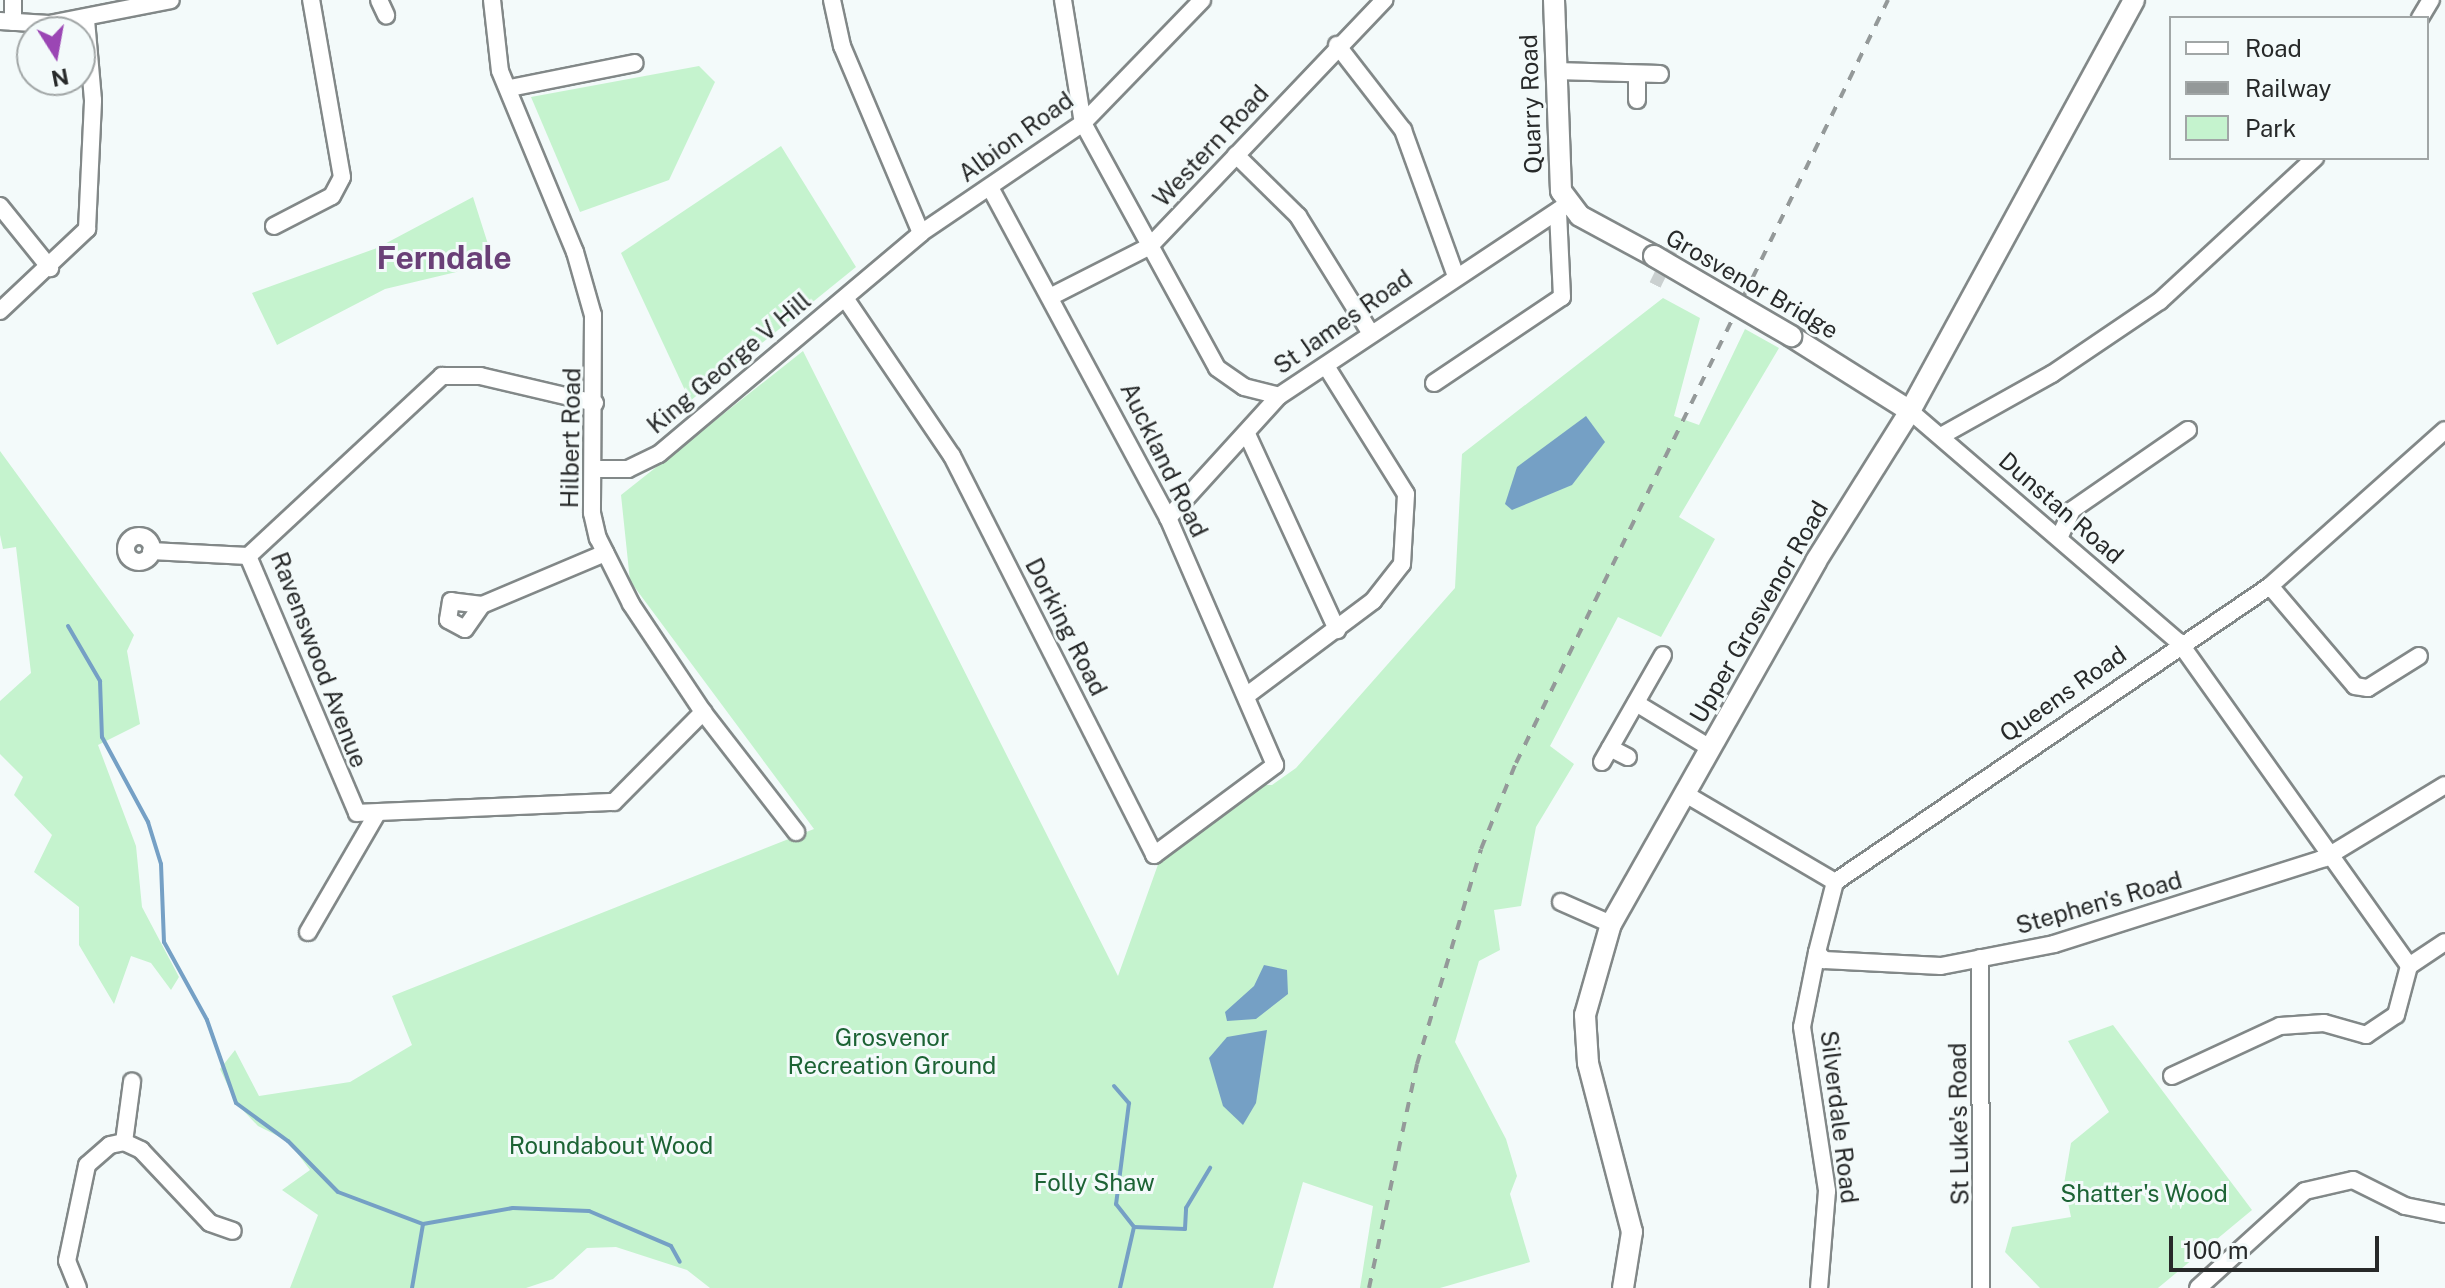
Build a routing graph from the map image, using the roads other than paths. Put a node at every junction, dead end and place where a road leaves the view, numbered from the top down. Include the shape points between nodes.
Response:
1 (13, 0) edge
2 (171, 0) edge
3 (311, 0) edge
4 (492, 0) edge
5 (832, 0) edge
6 (1063, 0) edge
7 (1202, 0) edge
8 (1384, 0) edge
9 (1554, 0) edge
10 (2134, 0) edge
11 (96, 18) edge
12 (6, 22) edge
13 (1337, 45) junction
14 (635, 63) dead end
15 (1556, 71) junction
16 (1660, 74) dead end
17 (1637, 77) junction
18 (510, 88) junction
19 (89, 96) edge
20 (1637, 100) dead end
21 (1083, 123) junction
22 (1236, 155) junction
23 (2313, 160) edge
24 (990, 188) junction
25 (0, 206) edge
26 (1562, 208) junction
27 (274, 226) dead end
28 (921, 233) junction
29 (1150, 246) junction
30 (50, 268) junction
31 (1455, 274) junction
32 (1052, 296) junction
33 (845, 298) junction
34 (0, 311) edge
35 (1370, 332) junction
36 (1326, 366) junction
37 (1434, 383) dead end
38 (1279, 396) junction
39 (595, 403) junction
40 (1910, 411) junction
41 (2188, 430) dead end
42 (2445, 430) edge
43 (1247, 434) junction
44 (1941, 436) junction
45 (594, 469) junction
46 (1168, 518) junction
47 (2059, 538) junction
48 (151, 551) dead end
49 (605, 553) junction
50 (248, 556) junction
51 (2270, 586) junction
52 (482, 605) dead end
53 (1337, 630) junction
54 (2179, 642) junction
55 (1663, 655) dead end
56 (2419, 656) dead end
57 (1246, 696) junction
58 (1636, 703) junction
59 (703, 712) junction
60 (1710, 748) junction
61 (1628, 757) dead end
62 (1275, 765) joint
63 (2445, 785) edge
64 (1687, 795) junction
65 (376, 815) junction
66 (796, 832) dead end
67 (2325, 858) junction
68 (1835, 882) junction
69 (1561, 902) dead end
70 (1611, 924) junction
71 (308, 932) dead end
72 (2445, 942) edge
73 (1817, 952) junction
74 (1980, 958) junction
75 (2409, 966) junction
76 (2172, 1076) dead end
77 (132, 1082) dead end
78 (124, 1142) junction
79 (2445, 1214) edge
80 (233, 1231) dead end
81 (78, 1288) edge
82 (1623, 1288) edge
83 (1819, 1288) edge
84 (1981, 1288) edge
85 (2198, 1288) edge

1 - 12 street
2 - 11 street
3 - 27 street via 342,177 332,196
4 - 18 street, Hilbert Road via 500,71
5 - 28 street via 842,46
6 - 21 street, St James Road
7 - 21 street, Albion Road
8 - 13 street, Western Road
9 - 15 street, Quarry Road
10 - 40 street, Upper Grosvenor Road
13 - 22 street, Western Road
13 - 31 street via 1403,130
14 - 18 street
15 - 17 street via 1614,68
15 - 26 street, Quarry Road
16 - 17 street
17 - 20 street
18 - 39 street, Hilbert Road via 593,315
19 - 30 street via 93,206 75,246
21 - 24 street, Albion Road
21 - 29 street, St James Road
22 - 29 street, Western Road
22 - 35 street via 1298,216
23 - 44 street via 2160,301 2052,374
24 - 28 street, Albion Road
24 - 32 street, Auckland Road
25 - 30 street
26 - 31 street, St James Road
26 - 37 street via 1562,297
26 - 40 street, Grosvenor Bridge, bridge via 1654,256
28 - 33 street, Albion Road
29 - 32 street, Western Road
29 - 38 street, St James Road via 1217,368 1244,387
30 - 34 street
31 - 35 street, St James Road
32 - 46 street, Auckland Road
33 - 45 street, King George V Hill via 659,454 628,469
33 - 62 street, Dorking Road via 952,456 1154,855
35 - 36 street, St James Road
36 - 38 street, St James Road
36 - 53 street via 1400,479 1410,513 1394,577
38 - 43 street
39 - 45 street, Hilbert Road
39 - 50 street, Ravenswood Avenue via 480,376 442,376
40 - 44 street, Dunstan Road
40 - 60 street, Upper Grosvenor Road
41 - 47 street via 2072,510
42 - 51 street, Queens Road
43 - 46 street
43 - 53 street
44 - 47 street, Dunstan Road
45 - 49 street, Hilbert Road via 592,513
46 - 57 street, Auckland Road
47 - 54 street, Dunstan Road
48 - 50 street
49 - 52 street
49 - 59 street, Hilbert Road
50 - 65 street, Ravenswood Avenue via 349,802 357,813
51 - 54 street, Queens Road
51 - 56 street via 2355,686 2391,677
53 - 57 street
54 - 67 street, Dunstan Road
54 - 68 street, Queens Road
55 - 58 street
57 - 62 street, Auckland Road
58 - 60 street
58 - 61 street via 1606,755
59 - 65 street via 614,802
59 - 66 street, Hilbert Road
60 - 64 street, Upper Grosvenor Road
63 - 67 street, Stephen's Road
64 - 68 street
64 - 70 street, Upper Grosvenor Road
65 - 71 street
67 - 74 street, Stephen's Road via 2124,924
67 - 75 street, Dunstan Road
68 - 73 street
69 - 70 street
70 - 82 street, Upper Grosvenor Road via 1585,1015 1588,1063 1632,1232
72 - 75 street
73 - 74 street, Stephen's Road via 1841,964 1910,970
73 - 83 street, Silverdale Road via 1802,1027 1827,1191
74 - 84 street, St Luke's Road
75 - 76 street via 2396,1015 2366,1035 2324,1023 2280,1026
77 - 78 street
78 - 80 street via 210,1223
78 - 81 street via 97,1152 87,1165 67,1261
79 - 85 street via 2405,1206 2353,1180 2305,1191

